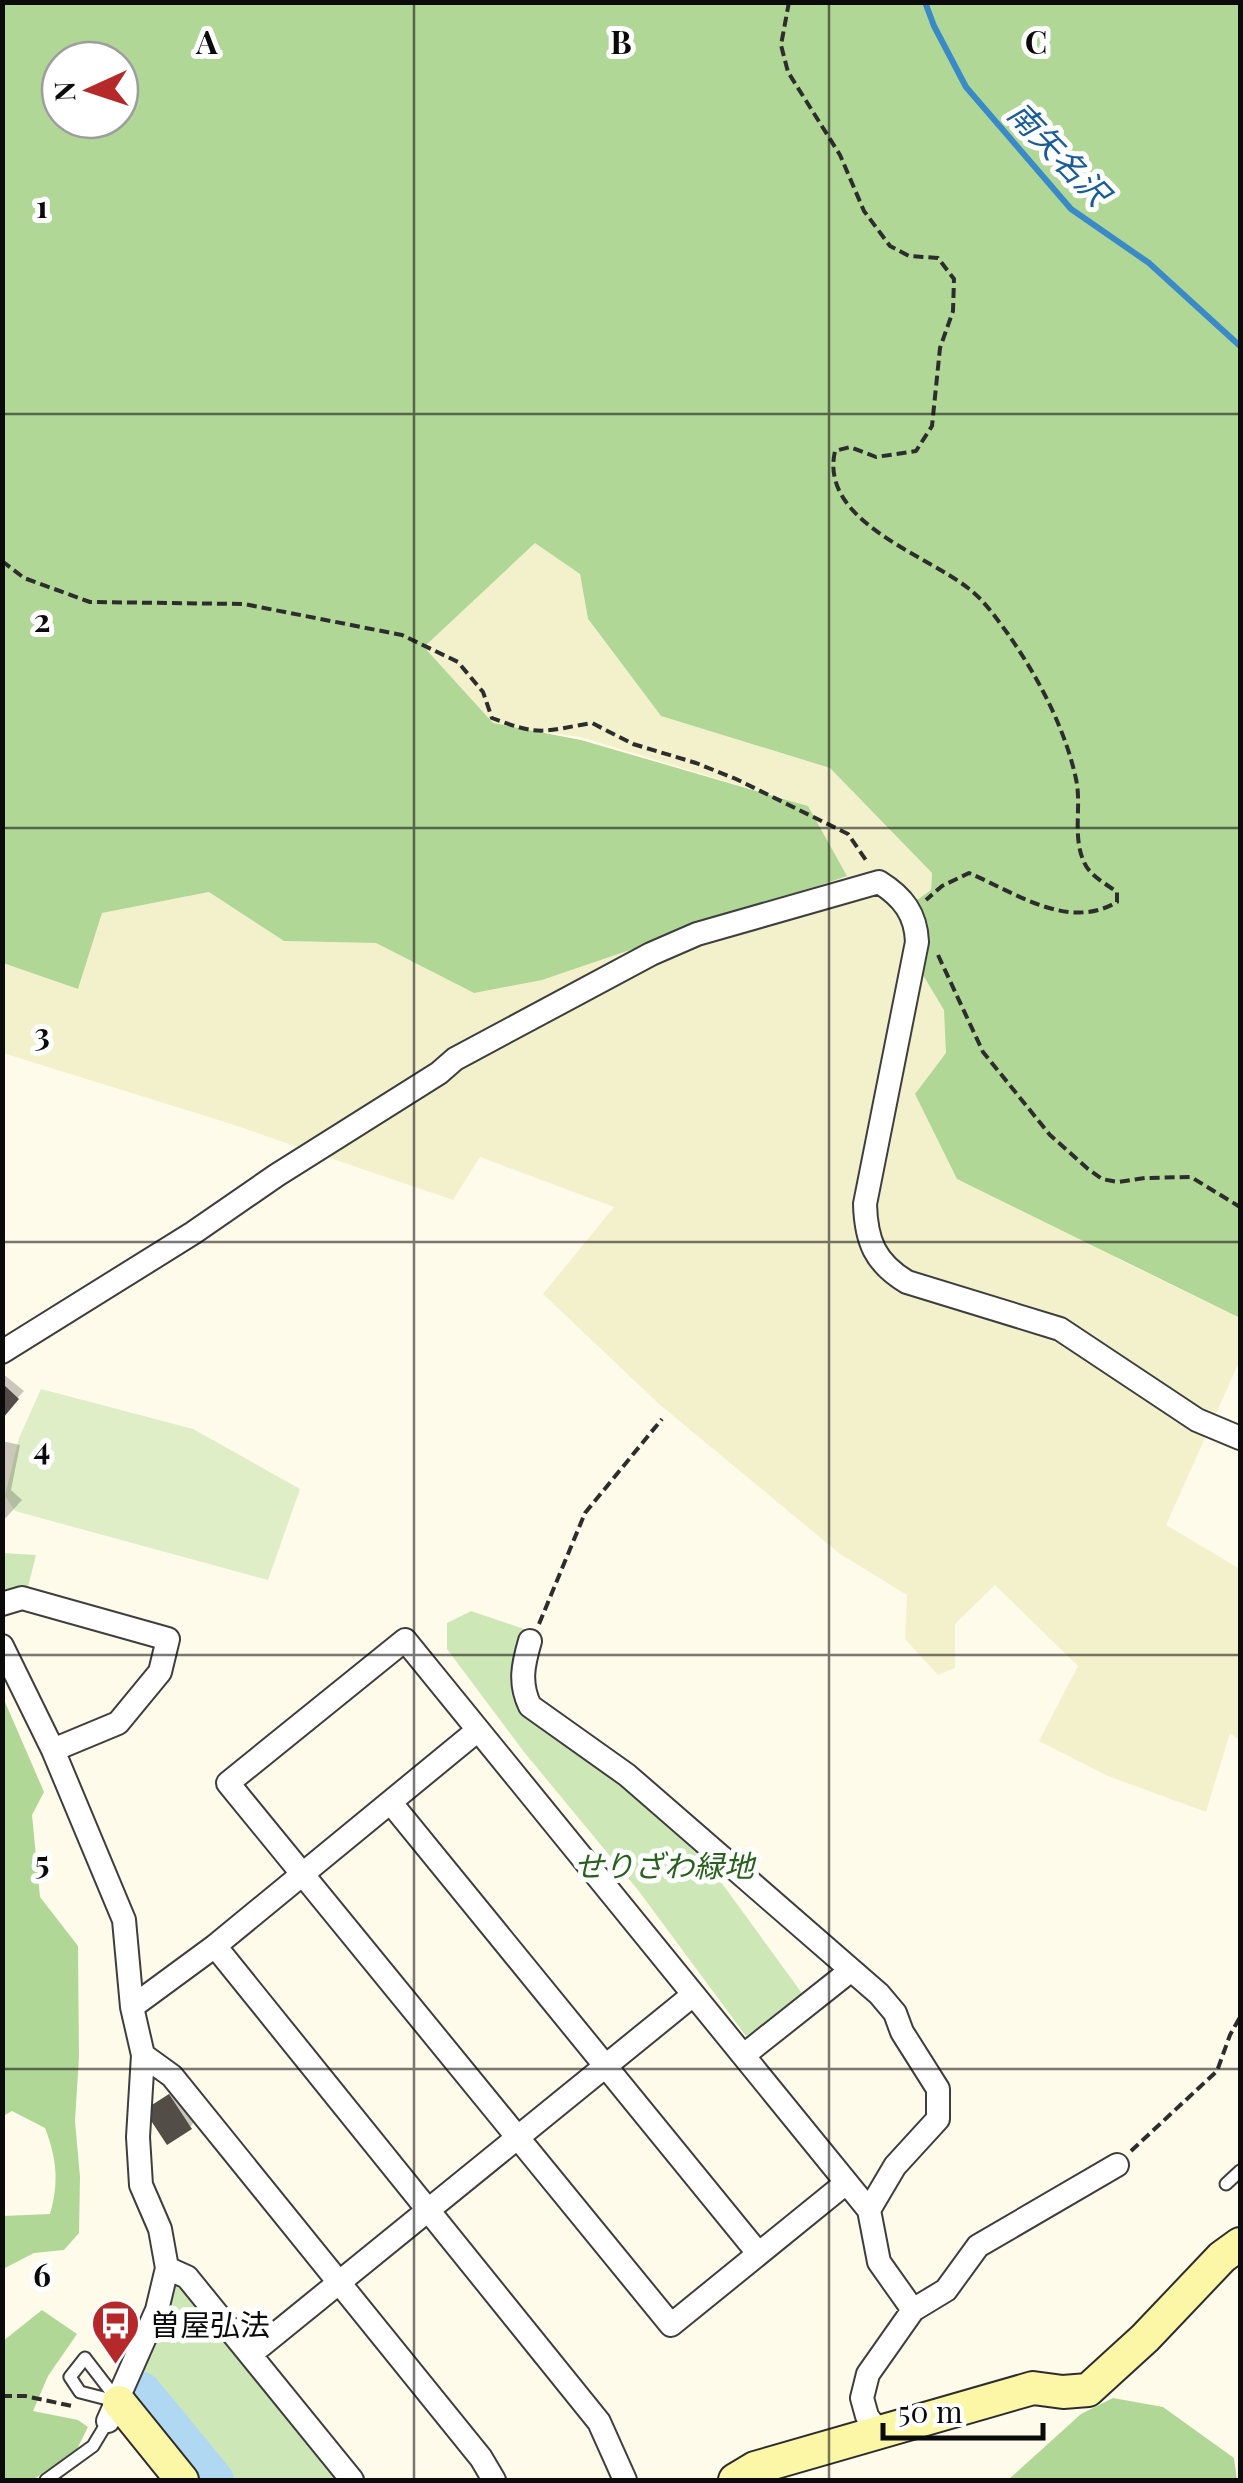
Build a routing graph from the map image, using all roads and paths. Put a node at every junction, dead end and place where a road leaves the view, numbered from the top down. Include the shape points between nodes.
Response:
1 (790, 2) edge
2 (2, 561) edge
3 (879, 882) junction
4 (914, 916) junction
5 (1240, 1207) edge
6 (2, 1352) edge
7 (662, 1419) dead end
8 (1240, 1438) edge
9 (2, 1604) edge
10 (530, 1641) joint
11 (2, 1646) edge
12 (478, 1730) junction
13 (53, 1750) junction
14 (391, 1803) junction
15 (301, 1874) junction
16 (215, 1946) junction
17 (850, 1970) junction
18 (693, 1996) junction
19 (132, 2007) junction
20 (1240, 2017) edge
21 (143, 2054) junction
22 (744, 2055) junction
23 (606, 2066) junction
24 (518, 2138) junction
25 (1117, 2166) joint
26 (1240, 2171) edge
27 (846, 2183) junction
28 (1226, 2184) dead end
29 (428, 2210) junction
30 (869, 2210) junction
31 (1240, 2244) edge
32 (758, 2254) junction
33 (167, 2268) junction
34 (340, 2283) junction
35 (912, 2310) junction
36 (251, 2354) junction
37 (2, 2396) edge
38 (113, 2412) junction
39 (880, 2434) junction
40 (46, 2480) edge
41 (182, 2480) edge
42 (352, 2480) edge
43 (494, 2480) edge
44 (626, 2480) edge
45 (735, 2480) edge

1 - 4 path via 781,46 788,72 840,155 864,211 890,246 909,256 938,258 954,279 932,426 916,451 876,457 850,447 835,451 830,470 846,506 971,590 1007,633 1063,737 1077,780 1085,865 1117,892 1109,906 1083,915 1059,913 970,874 942,886
2 - 3 path via 24,578 90,602 244,604 402,635 458,662 483,692 492,718 547,733 592,723 696,763 848,834
3 - 4 street
3 - 6 street via 697,934 651,954 456,1059
4 - 5 path via 984,1052 1050,1135 1102,1179 1191,1177
4 - 8 street via 917,942 865,1204 874,1255 908,1282 1060,1329 1197,1420
7 - 10 path via 584,1513
9 - 13 street via 22,1598 168,1639 160,1672 118,1722
10 - 17 street via 522,1666 530,1706 627,1775
11 - 13 street
12 - 14 street
12 - 15 street via 405,1640 228,1783
12 - 18 street
13 - 19 street via 124,1920
14 - 15 street
14 - 23 street
15 - 16 street
15 - 24 street
16 - 19 street
16 - 29 street
17 - 22 street
17 - 30 street via 895,2013 938,2088 938,2119 895,2166
18 - 22 street
18 - 23 street
19 - 21 street
20 - 25 path via 1217,2071
21 - 33 street via 141,2185
21 - 34 street via 172,2076
22 - 27 street
23 - 24 street
23 - 32 street
24 - 29 street
24 - 32 street via 671,2325
25 - 35 street via 978,2246 946,2290
26 - 28 lane
27 - 30 street
27 - 32 street
29 - 34 street
29 - 44 street via 599,2422
30 - 35 street via 879,2262
31 - 39 street via 1088,2390 1034,2388
33 - 36 street via 187,2277
33 - 38 street via 157,2310
34 - 36 street
34 - 43 street
35 - 39 street via 868,2374 862,2398
36 - 42 street
37 - 38 path
38 - 40 lane via 93,2446
38 - 41 street
39 - 45 street via 755,2468

